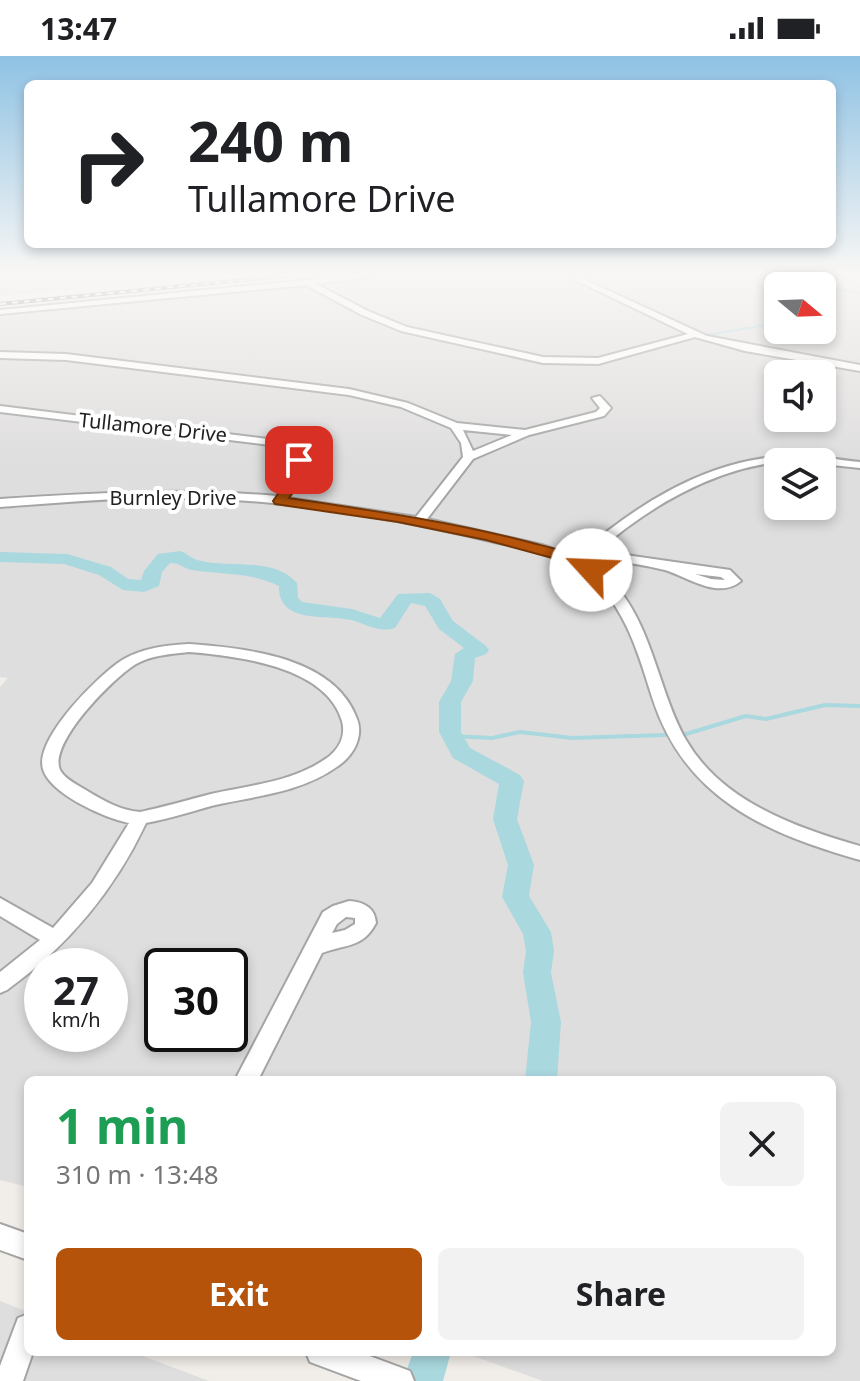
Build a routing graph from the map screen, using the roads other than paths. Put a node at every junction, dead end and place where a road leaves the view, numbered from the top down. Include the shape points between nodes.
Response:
1 (444, 338) edge
2 (684, 338) edge
3 (705, 338) edge
4 (0, 355) edge
5 (860, 368) edge
6 (597, 398) dead end
7 (0, 409) edge
8 (455, 426) junction
9 (525, 433) junction
10 (469, 457) junction
11 (860, 465) edge
12 (280, 501) junction
13 (0, 503) edge
14 (419, 521) junction
15 (584, 557) junction
16 (668, 567) dead end
17 (140, 818) junction
18 (860, 853) edge
19 (0, 906) edge
20 (54, 939) junction
21 (318, 946) dead end
22 (0, 984) edge
23 (248, 1076) edge
24 (0, 1237) edge
25 (24, 1246) edge
26 (24, 1339) edge
27 (331, 1356) edge
28 (9, 1381) edge
29 (400, 1381) edge

1 - 2 street via 543,360 598,361
3 - 5 street
4 - 8 street via 66,357 340,391 393,401
6 - 9 street via 606,408 600,414
7 - 12 street, Tullamore Drive via 272,442 290,450 300,464
8 - 9 street
8 - 10 street
9 - 10 street
10 - 14 street
11 - 15 street via 792,459 735,468 656,504
12 - 13 street, Burnley Drive via 162,494
12 - 14 street, Burnley Drive
14 - 15 street, Burnley Drive
15 - 16 street
15 - 18 street, Burnley Drive via 632,625 650,661 672,730 700,771 757,816 809,839
17 - 17 street via 120,816 95,804 64,784 50,764 54,744 69,723 130,661 189,648 264,660 317,679 346,710 351,727 347,748 323,768 283,784
17 - 20 street via 112,870
19 - 20 street
20 - 22 street
21 - 23 street
24 - 25 street
26 - 28 street
27 - 29 street

